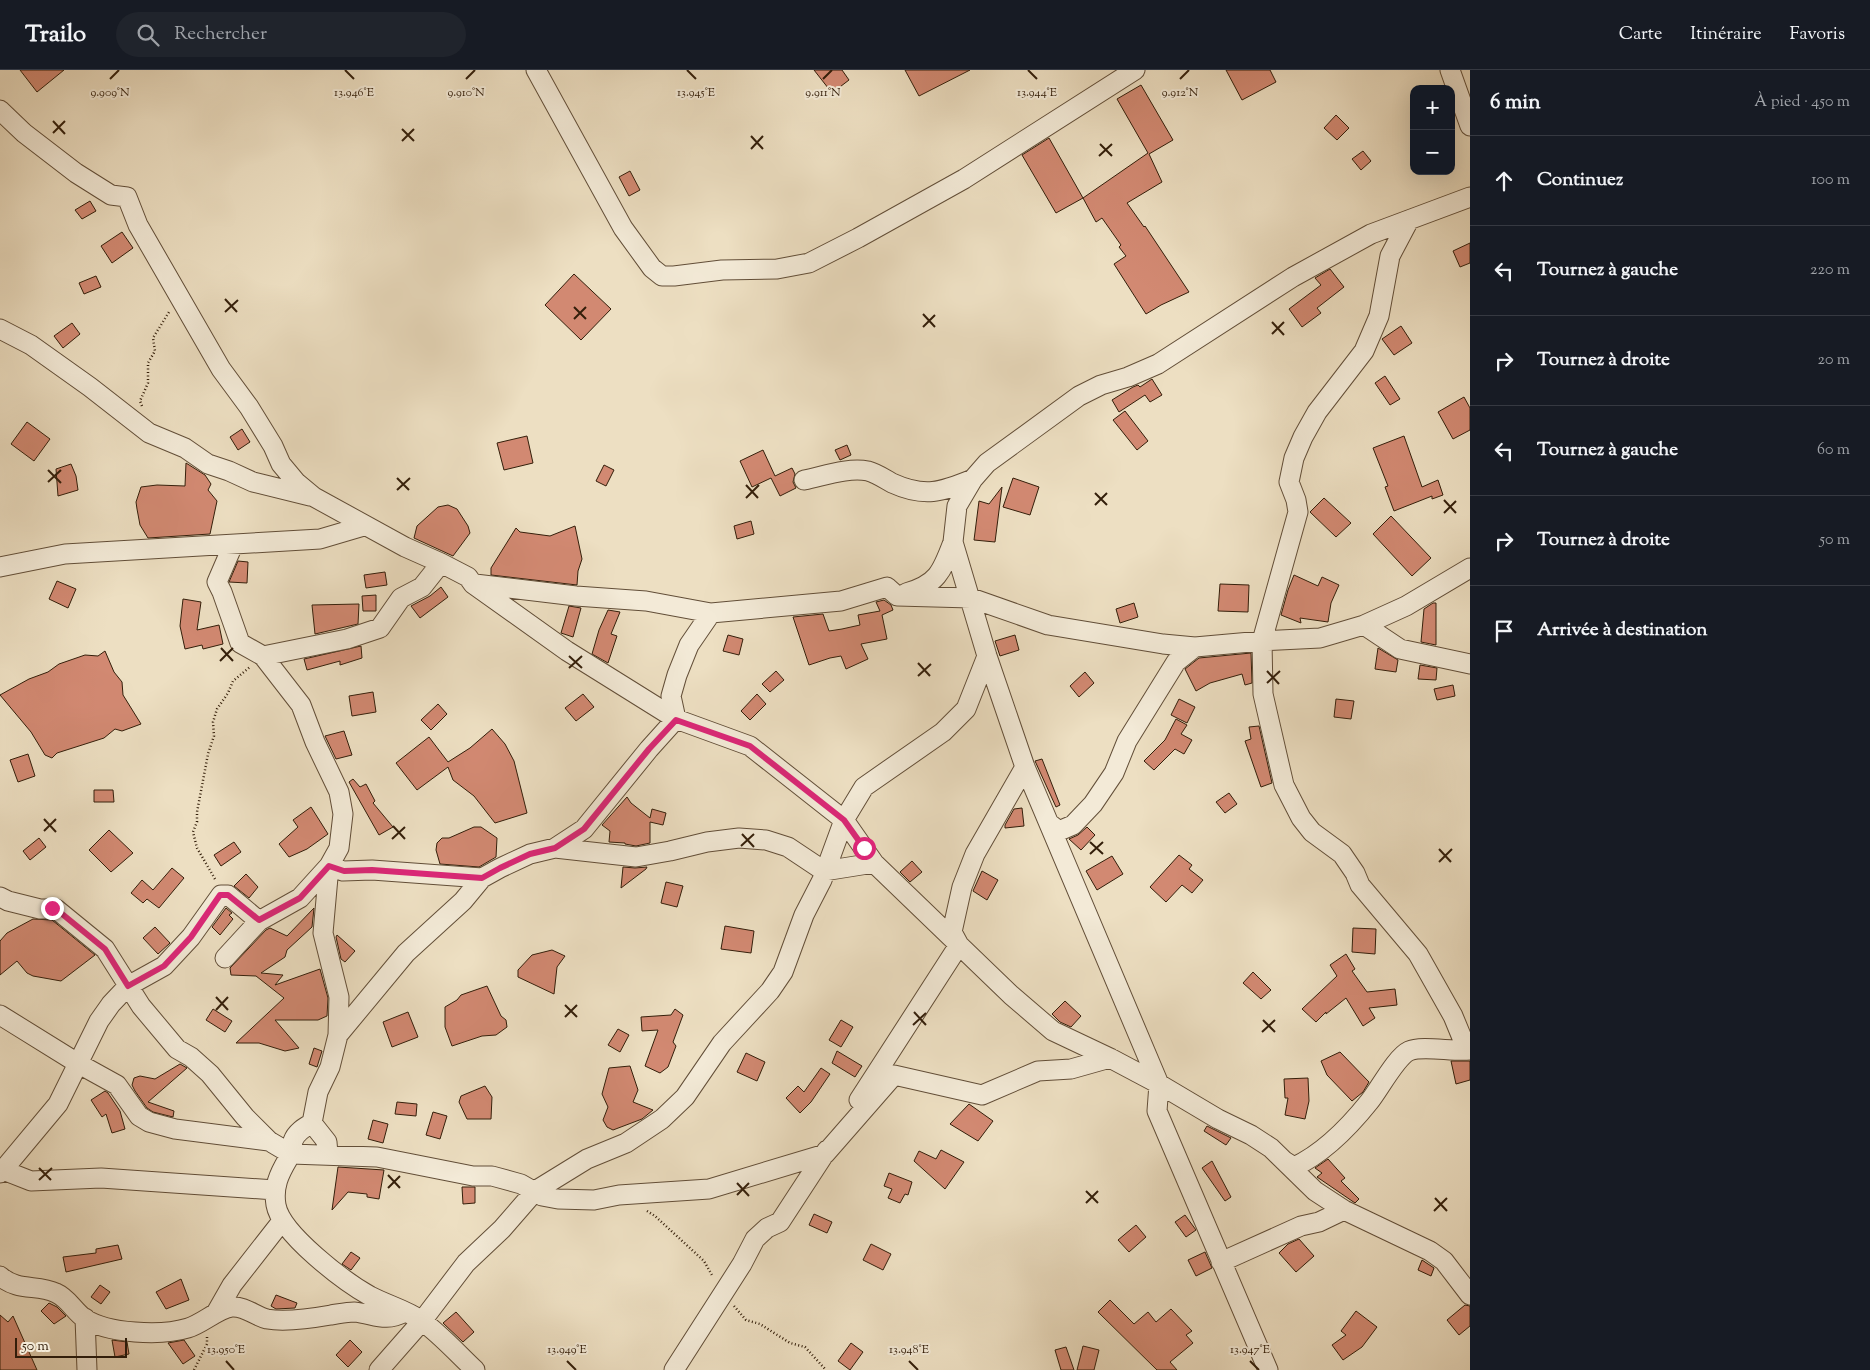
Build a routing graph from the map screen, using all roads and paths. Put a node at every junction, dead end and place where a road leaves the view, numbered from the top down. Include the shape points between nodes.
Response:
1 (536, 70) edge
2 (1135, 70) edge
3 (1452, 73) edge
4 (1470, 94) edge
5 (0, 110) edge
6 (1470, 126) edge
7 (1470, 197) edge
8 (1409, 220) junction
9 (178, 292) junction
10 (0, 329) edge
11 (149, 433) junction
12 (973, 479) junction
13 (804, 480) dead end
14 (314, 497) junction
15 (364, 526) junction
16 (953, 542) junction
17 (233, 545) junction
18 (441, 562) junction
19 (0, 567) edge
20 (1470, 568) edge
21 (473, 584) junction
22 (897, 596) junction
23 (971, 598) junction
24 (711, 612) junction
25 (1364, 625) junction
26 (1262, 640) junction
27 (1195, 647) junction
28 (263, 656) junction
29 (987, 656) junction
30 (1470, 664) edge
31 (676, 720) junction
32 (1025, 767) junction
33 (844, 820) junction
34 (1050, 824) junction
35 (555, 848) junction
36 (874, 863) junction
37 (329, 866) junction
38 (824, 871) junction
39 (482, 878) junction
40 (224, 894) junction
41 (0, 897) edge
42 (259, 920) junction
43 (959, 945) junction
44 (224, 958) dead end
45 (128, 986) junction
46 (339, 997) junction
47 (370, 997) junction
48 (0, 1015) edge
49 (338, 1035) junction
50 (1468, 1050) edge
51 (1110, 1058) junction
52 (79, 1064) junction
53 (1159, 1084) junction
54 (312, 1123) junction
55 (269, 1142) junction
56 (291, 1154) junction
57 (328, 1154) junction
58 (825, 1154) junction
59 (1282, 1159) junction
60 (2, 1172) edge
61 (275, 1190) junction
62 (535, 1191) junction
63 (1344, 1210) junction
64 (282, 1221) junction
65 (1221, 1262) junction
66 (0, 1276) edge
67 (1470, 1295) edge
68 (405, 1312) junction
69 (216, 1314) junction
70 (85, 1318) junction
71 (422, 1321) junction
72 (87, 1370) edge
73 (194, 1370) edge
74 (379, 1370) edge
75 (476, 1370) edge
76 (674, 1370) edge
77 (1268, 1370) edge

1 - 2 street via 623,228 652,268 662,276 674,276 722,270 777,269 809,263 964,179
3 - 4 street
3 - 6 street
5 - 9 street via 76,173 111,195 128,197 138,225
7 - 8 street
8 - 12 street via 1371,234 1293,277 1158,364 1079,396 988,463
8 - 26 street via 1390,256 1379,316 1364,351 1317,412 1294,458 1290,482 1298,512
9 - 11 path via 153,338 155,351 148,363 148,383 140,401
9 - 14 street via 221,369 250,407 281,464
10 - 11 street via 31,345
11 - 14 street via 185,448 208,464 253,482
12 - 13 street via 943,492 916,492 870,472 855,470
12 - 16 street via 957,506
14 - 15 street
15 - 17 street via 320,539
15 - 18 street
16 - 22 street via 936,578 924,588
16 - 23 street
17 - 19 street via 65,554
17 - 28 street via 217,582 240,643
18 - 21 street via 468,577
18 - 28 street via 422,587 401,598 380,628 347,639
20 - 25 street via 1406,606
21 - 24 street via 646,601
21 - 31 street via 567,651
22 - 23 street
22 - 24 street via 887,587 841,601
23 - 27 street via 1048,625
23 - 29 street
24 - 31 street via 689,645 677,675 671,696
25 - 26 street via 1320,638
25 - 30 street via 1400,649
26 - 27 street
26 - 50 street via 1263,694 1284,785 1312,832 1342,854 1360,885 1418,954
27 - 34 street via 1176,662 1093,804 1073,825 1059,831
28 - 37 street via 301,705 339,792 343,814 339,848
28 - 40 path via 233,681 217,710 197,822 192,832 196,848
29 - 32 street
29 - 33 street via 966,709 943,732 864,786
31 - 33 street via 750,746
31 - 35 street via 584,829
32 - 34 street
32 - 43 street via 975,854 962,887 952,932
33 - 36 street
33 - 38 street
34 - 53 street
35 - 38 street via 636,857 707,842 739,838 766,840 788,847
35 - 39 street via 530,854
36 - 38 street
36 - 43 street
37 - 39 street via 344,871
37 - 42 street via 300,898
37 - 46 street via 323,932
38 - 62 street via 782,972 770,991 722,1043 685,1097 662,1119 626,1143 587,1159
39 - 47 street via 464,900 406,953
40 - 42 street
40 - 45 street via 164,966
41 - 45 street via 40,909 56,909 105,949
42 - 44 street
43 - 51 street via 1054,1032
43 - 58 street
45 - 52 street via 99,1021
45 - 55 street via 177,1048 210,1074
46 - 47 street
46 - 49 street
47 - 49 street
48 - 52 street
49 - 54 street via 330,1067 318,1092
50 - 59 street via 1420,1048 1401,1055 1370,1101 1345,1130 1308,1161 1294,1167
51 - 53 street
51 - 58 street via 1072,1068 1038,1071 982,1095 894,1075
52 - 55 street via 117,1085 138,1116 149,1122 175,1129
52 - 60 street via 58,1104
53 - 59 street via 1251,1135
53 - 65 street via 1157,1111
54 - 56 street via 294,1138
54 - 57 street via 327,1142
55 - 56 street
56 - 57 street
56 - 61 street
57 - 62 street via 377,1157 473,1176 492,1176
58 - 62 street via 709,1189 594,1200 558,1199
58 - 76 street via 780,1222 755,1239
59 - 63 street via 1315,1191
60 - 61 street via 31,1181 101,1178
61 - 64 street via 276,1206
62 - 71 street via 466,1263
63 - 65 street
63 - 67 street via 1430,1251 1444,1261
64 - 68 street via 340,1278
64 - 69 street via 232,1285
65 - 77 street
66 - 70 street via 24,1288 45,1288 59,1294
68 - 69 street via 394,1318 353,1312 267,1319 249,1310 231,1307
68 - 71 street
69 - 70 street via 188,1328 158,1333 130,1332
69 - 73 path via 207,1330 207,1344
70 - 72 street
71 - 74 street
71 - 75 street

